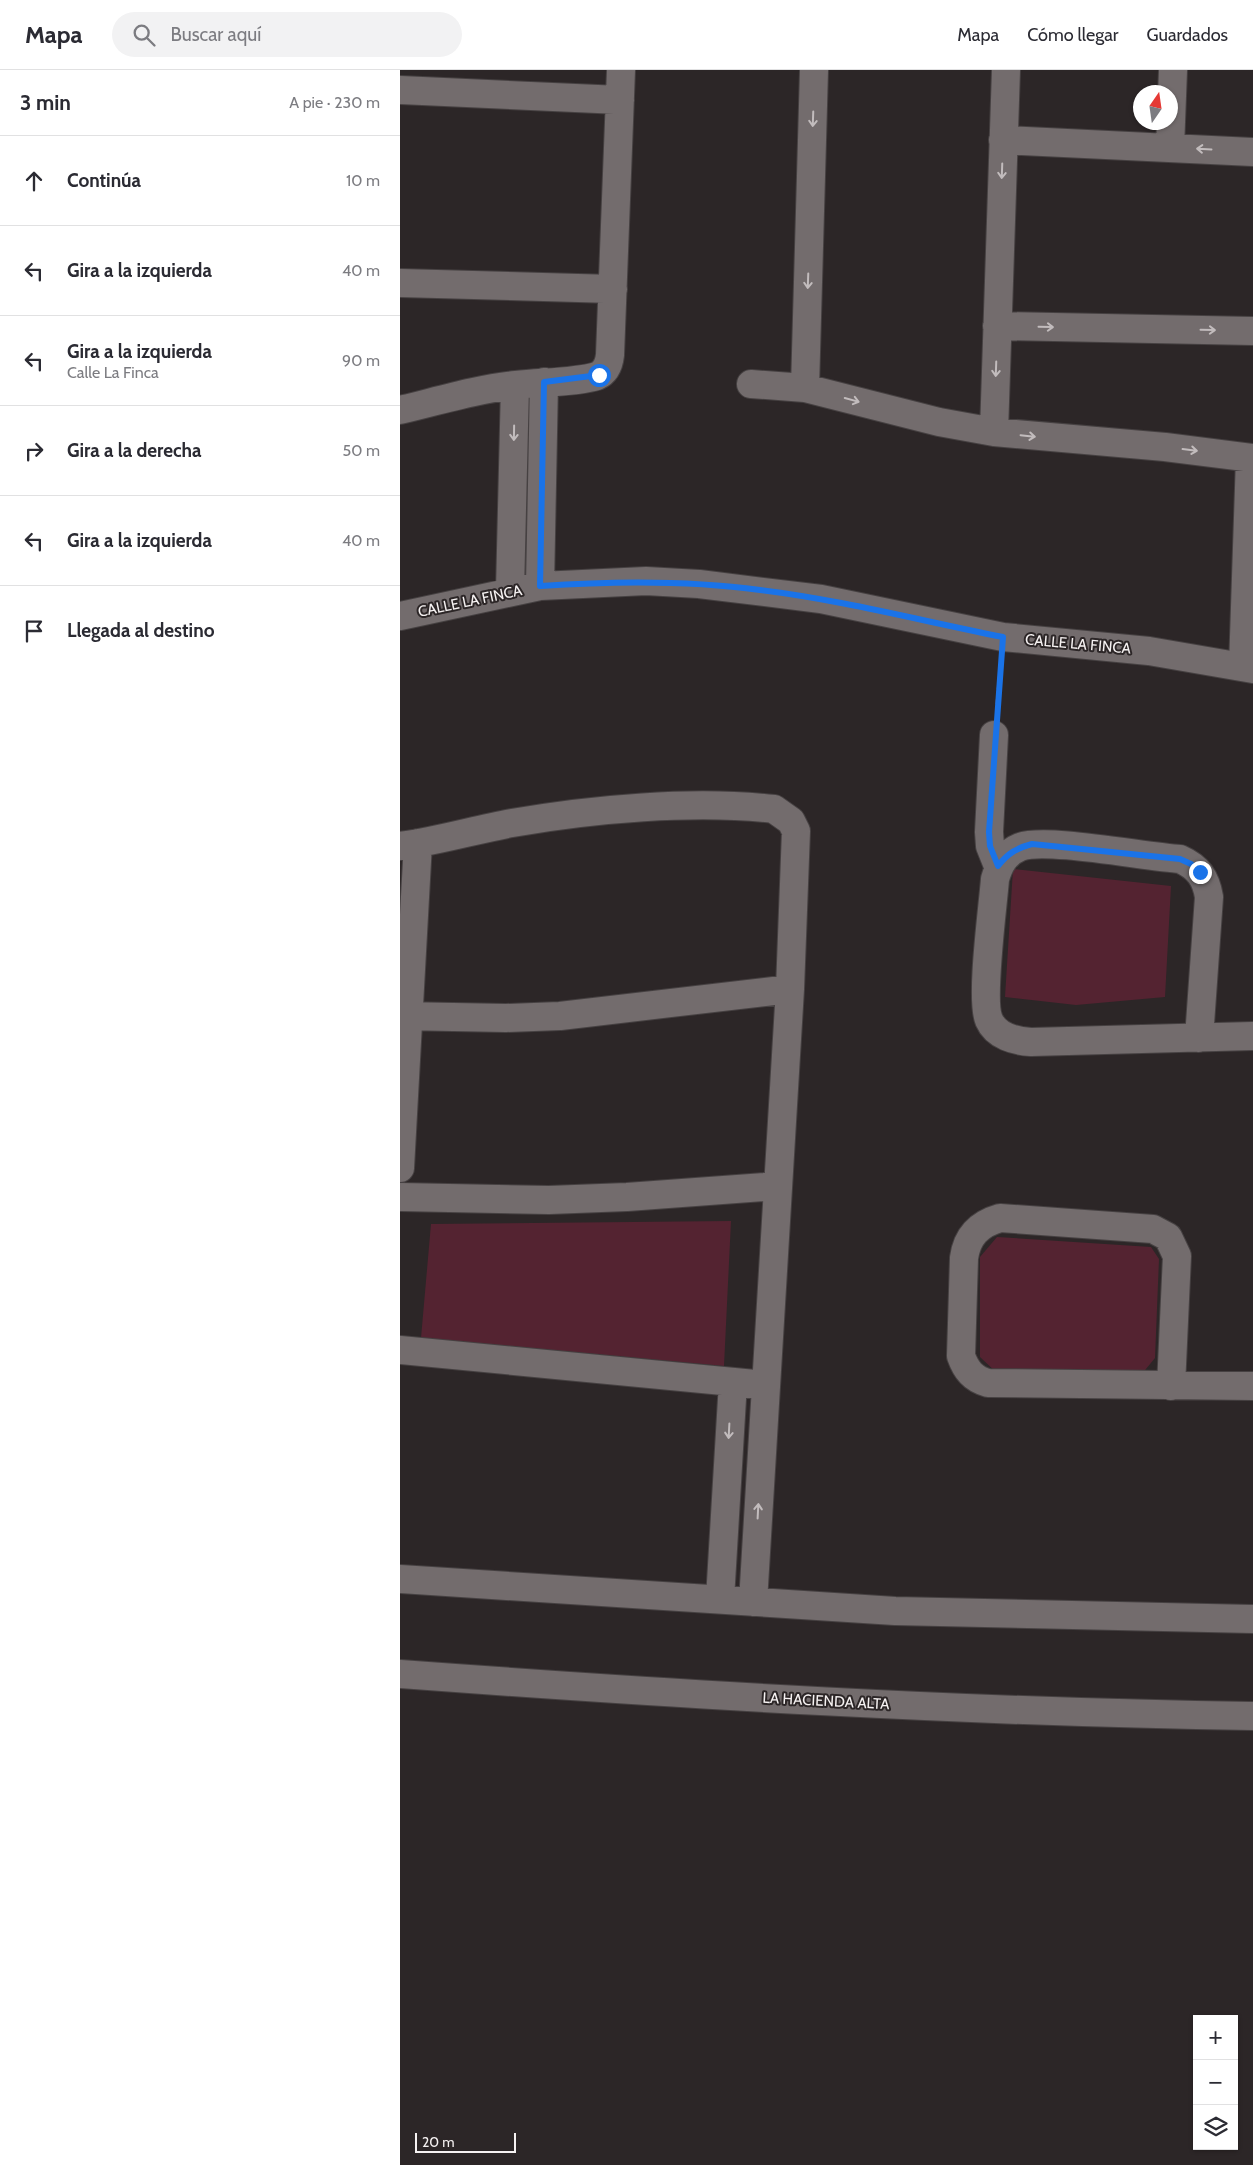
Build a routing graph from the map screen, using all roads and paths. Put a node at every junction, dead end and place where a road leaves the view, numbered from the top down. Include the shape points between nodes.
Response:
1 (621, 70) edge
2 (814, 70) edge
3 (1006, 70) edge
4 (1173, 70) edge
5 (416, 83) edge
6 (620, 100) junction
7 (1004, 140) junction
8 (1170, 148) junction
9 (1253, 152) edge
10 (400, 283) edge
11 (613, 289) junction
12 (997, 326) junction
13 (1253, 331) edge
14 (544, 382) junction
15 (751, 384) dead end
16 (515, 385) junction
17 (805, 388) junction
18 (400, 410) edge
19 (994, 432) junction
20 (1252, 458) edge
21 (540, 586) junction
22 (510, 591) junction
23 (400, 616) edge
24 (1003, 637) junction
25 (1248, 668) edge
26 (994, 736) joint
27 (409, 845) edge
28 (998, 866) junction
29 (790, 989) junction
30 (404, 1016) edge
31 (1253, 1036) edge
32 (1199, 1038) junction
33 (400, 1168) edge
34 (777, 1186) junction
35 (400, 1197) edge
36 (400, 1350) edge
37 (733, 1382) junction
38 (765, 1385) junction
39 (1171, 1386) junction
40 (1253, 1386) edge
41 (400, 1579) edge
42 (720, 1599) junction
43 (753, 1602) junction
44 (1253, 1619) edge
45 (400, 1674) edge
46 (1253, 1716) edge

1 - 6 street
2 -> 17 street
3 - 7 street
4 - 8 street
5 - 6 street
6 - 11 street
7 - 8 street
7 -> 12 street
9 -> 8 street
10 - 11 street
11 - 14 street via 610,355 605,371 592,377
12 -> 13 street
12 -> 19 street
14 - 16 street
14 - 21 street
15 - 17 street
16 - 18 street
16 -> 22 street
17 -> 19 street via 939,422
19 -> 20 street
20 - 25 street
21 - 22 street, CALLE LA FINCA
21 - 24 street, CALLE LA FINCA via 646,581 760,590 821,599
22 - 23 street, CALLE LA FINCA
24 - 25 street, CALLE LA FINCA via 1149,651
24 - 26 path
26 - 28 street via 989,832 990,846
27 - 29 street via 511,823 581,813 662,808 774,809 791,821 797,842
27 - 30 street
28 - 32 street via 994,879 986,1000 989,1020 997,1030 1019,1041
28 - 32 street via 1019,847 1032,844 1180,859 1191,864 1204,880 1209,898
29 - 30 street via 560,1016
29 - 34 street
30 - 33 street
31 - 32 street
34 - 35 street via 549,1200
34 - 38 street
36 - 37 street
37 - 38 street
37 -> 42 street
43 -> 38 street
39 - 39 street via 988,1383 972,1375 961,1356 964,1258 970,1237 987,1221 1000,1218 1153,1229 1168,1238 1177,1256
39 - 40 street
41 - 42 street
42 - 43 street
43 - 44 street via 895,1611
45 - 46 street, LA HACIENDA ALTA via 837,1702

